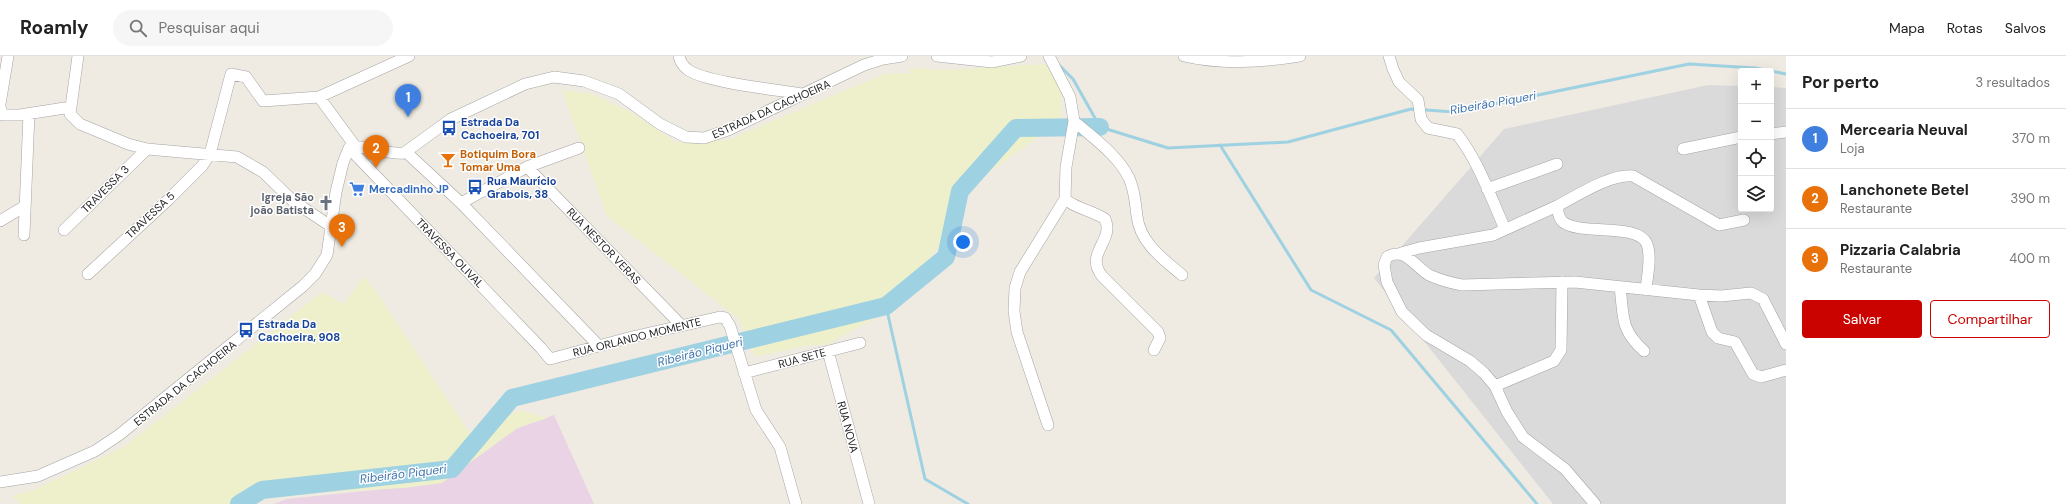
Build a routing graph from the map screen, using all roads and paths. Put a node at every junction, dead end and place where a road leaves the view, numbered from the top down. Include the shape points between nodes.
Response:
1 (8, 56) edge
2 (78, 56) edge
3 (409, 56) edge
4 (679, 56) edge
5 (902, 56) edge
6 (938, 56) edge
7 (1021, 56) edge
8 (1049, 56) edge
9 (1184, 56) edge
10 (1300, 56) edge
11 (1389, 56) edge
12 (3, 71) edge
13 (803, 94) junction
14 (319, 97) junction
15 (0, 104) edge
16 (71, 107) junction
17 (0, 108) edge
18 (29, 114) junction
19 (1074, 121) junction
20 (1786, 132) edge
21 (1774, 134) edge
22 (1738, 138) edge
23 (352, 147) junction
24 (579, 148) dead end
25 (147, 149) junction
26 (1683, 149) dead end
27 (406, 152) junction
28 (210, 154) junction
29 (1557, 164) dead end
30 (527, 167) junction
31 (1487, 189) junction
32 (1065, 199) junction
33 (461, 203) junction
34 (25, 206) junction
35 (1557, 206) junction
36 (1744, 220) dead end
37 (0, 221) edge
38 (332, 227) junction
39 (1505, 229) junction
40 (64, 230) dead end
41 (24, 235) dead end
42 (1401, 254) junction
43 (88, 274) dead end
44 (1182, 275) dead end
45 (1562, 282) junction
46 (1620, 288) junction
47 (1646, 290) junction
48 (1699, 295) junction
49 (681, 325) junction
50 (860, 343) dead end
51 (1786, 344) edge
52 (599, 346) junction
53 (1154, 350) dead end
54 (828, 351) junction
55 (1644, 352) dead end
56 (550, 359) joint
57 (1786, 370) edge
58 (744, 373) junction
59 (1495, 386) junction
60 (1048, 424) dead end
61 (0, 482) edge
62 (796, 504) edge
63 (868, 504) edge
64 (1595, 504) edge

1 - 12 street
2 - 16 street
3 - 14 street
4 - 13 street via 687,70 706,77
5 - 13 street, ESTRADA DA CACHOEIRA via 873,62
6 - 7 street via 992,62
8 - 19 street via 1070,97
9 - 10 street via 1228,62
11 - 31 street via 1399,82 1418,100 1421,120 1428,128 1458,134
12 - 15 street
13 - 27 street, ESTRADA DA CACHOEIRA via 714,136 696,139 674,132 632,102 604,87 566,77 547,78 500,94 451,119
14 - 23 street, TRAVESSA OLIVAL
14 - 28 street via 264,101 246,76 231,74
16 - 18 street
16 - 25 street via 70,114 80,124
17 - 18 street via 3,114
18 - 34 street
19 - 32 street via 1066,167
19 - 44 street via 1121,166 1133,186 1137,217 1144,237 1158,254
20 - 21 street
22 - 26 street
23 - 27 street via 398,154
23 - 38 street, ESTRADA DA CACHOEIRA via 342,163
23 - 56 street, TRAVESSA OLIVAL
24 - 30 street
25 - 28 street
25 - 40 street, TRAVESSA 3
27 - 33 street
28 - 38 street via 237,157 256,166 293,201
28 - 43 street, TRAVESSA 5 via 180,188
29 - 31 street
30 - 33 street
30 - 49 street, RUA NESTOR VERAS
31 - 39 street
32 - 53 street via 1105,219 1107,232 1095,265 1102,276 1158,332 1160,338
32 - 60 street via 1020,272 1015,296 1017,332
33 - 52 street
34 - 37 street
34 - 41 street
35 - 36 street via 1622,175 1633,176 1719,225
35 - 39 street
35 - 47 street via 1560,219 1567,224 1580,228 1629,232 1644,239 1649,253
38 - 61 street, ESTRADA DA CACHOEIRA via 327,255 315,274 137,422 95,451 58,468 27,479
39 - 42 street via 1473,239 1419,248
42 - 45 street via 1428,274 1446,282 1462,285
42 - 59 street via 1393,253 1387,257 1384,265 1387,282 1402,312 1426,335 1470,361
45 - 46 street
45 - 59 street via 1561,350 1554,361
46 - 47 street
46 - 55 street via 1625,328 1631,339
47 - 48 street
48 - 51 street via 1757,295 1763,299
48 - 57 street via 1712,332 1718,338 1735,342 1753,374 1761,377
49 - 52 street, RUA ORLANDO MOMENTE
49 - 58 street, RUA ORLANDO MOMENTE via 725,318 729,323
50 - 54 street, RUA SETE
52 - 56 street, RUA ORLANDO MOMENTE
54 - 58 street, RUA SETE
54 - 63 street, RUA NOVA
58 - 62 street via 756,410 780,447
59 - 64 street via 1523,437 1565,469

